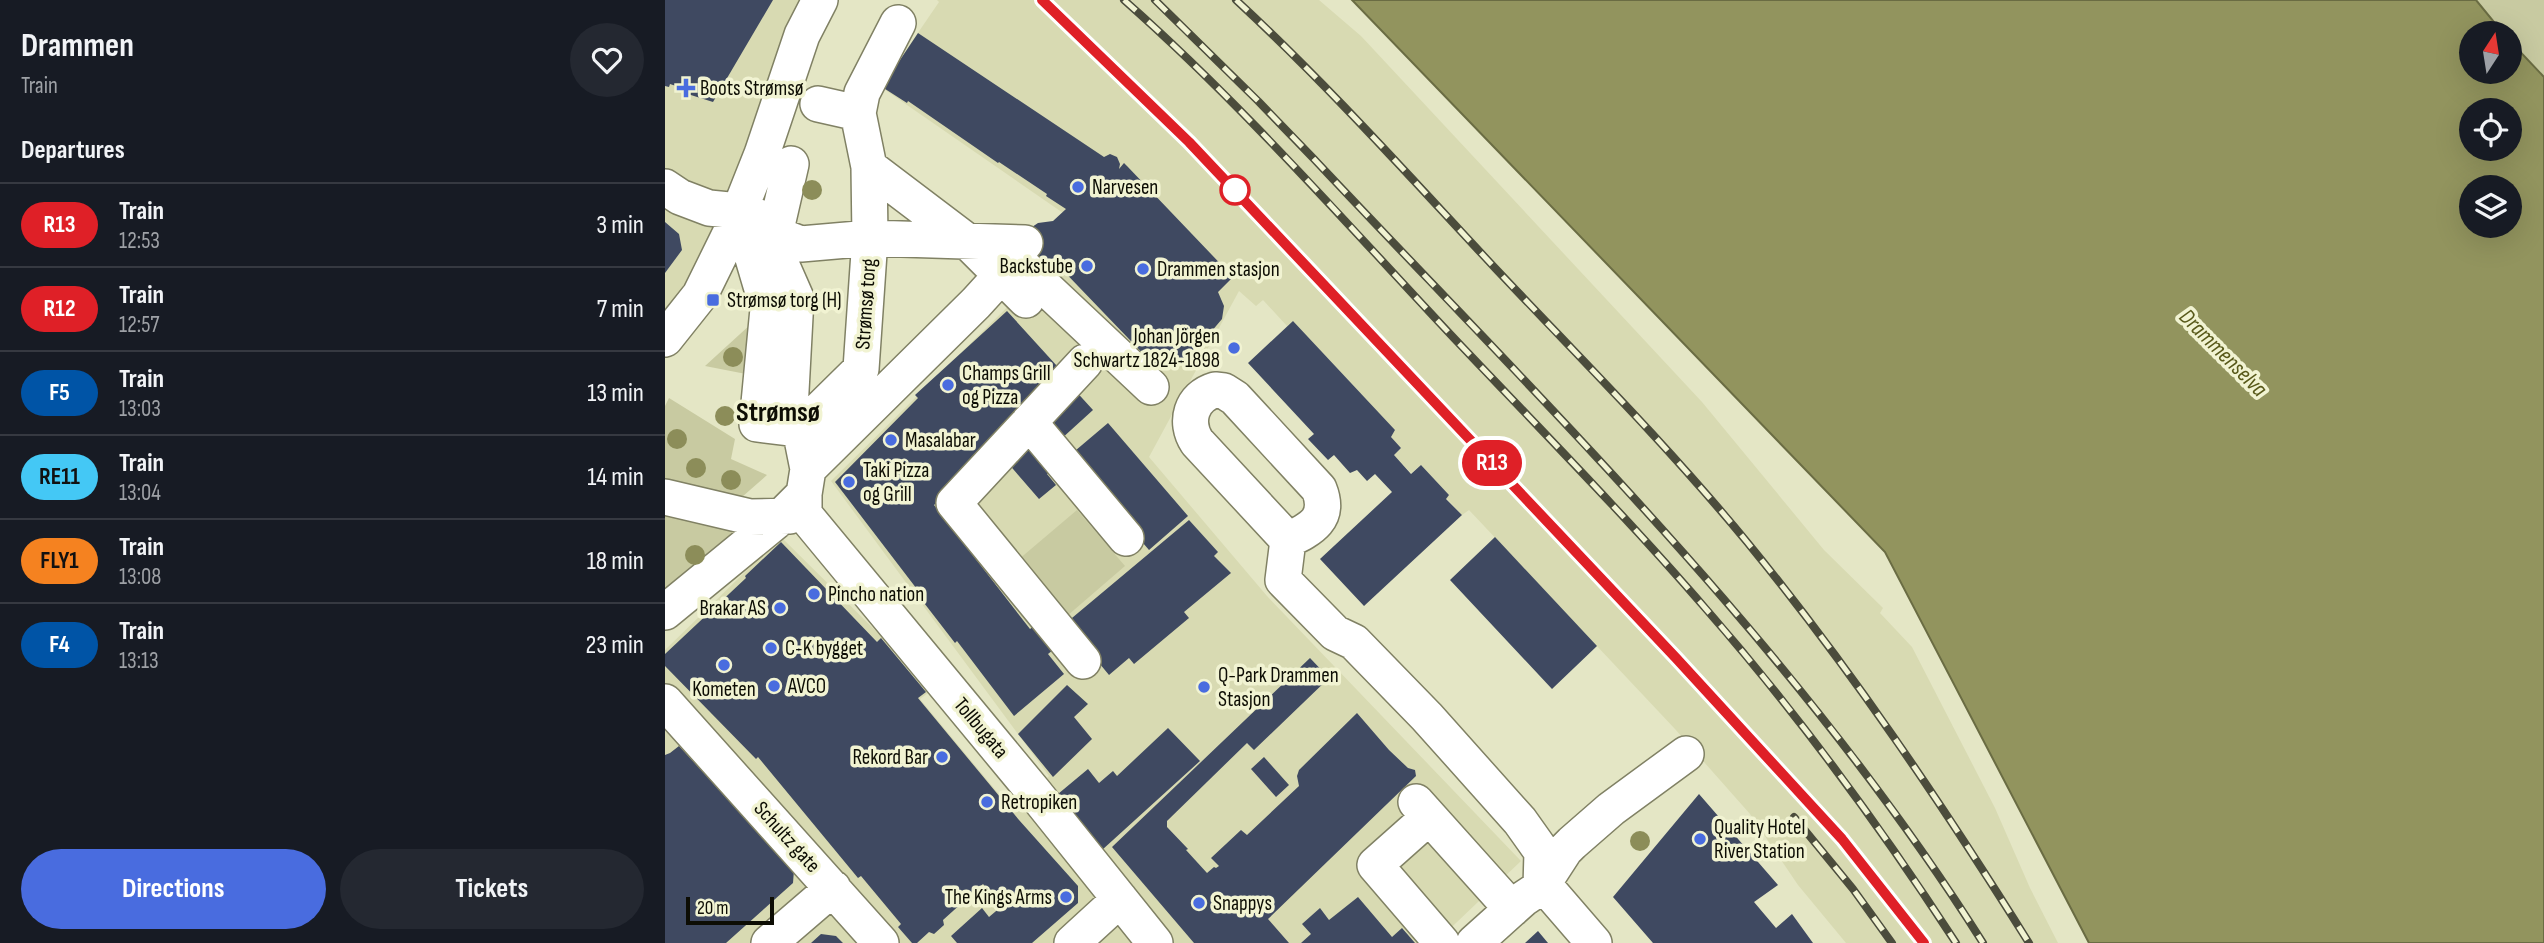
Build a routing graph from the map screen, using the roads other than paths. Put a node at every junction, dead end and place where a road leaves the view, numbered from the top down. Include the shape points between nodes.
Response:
1 (820, 0) edge
2 (898, 23) dead end
3 (818, 104) dead end
4 (858, 113) junction
5 (776, 159) junction
6 (869, 167) junction
7 (665, 187) edge
8 (739, 211) junction
9 (775, 234) junction
10 (870, 238) junction
11 (968, 242) junction
12 (1023, 273) junction
13 (665, 339) edge
14 (1104, 347) junction
15 (1151, 387) dead end
16 (1029, 422) junction
17 (665, 497) edge
18 (799, 498) junction
19 (1126, 538) dead end
20 (1288, 541) dead end
21 (665, 612) edge
22 (1083, 660) dead end
23 (665, 702) edge
24 (1686, 754) dead end
25 (1541, 887) junction
26 (833, 888) junction
27 (1120, 899) junction
28 (1512, 909) junction
29 (769, 943) edge
30 (881, 943) edge
31 (1073, 943) edge
32 (1155, 943) edge
33 (1443, 943) edge
34 (1473, 943) edge
35 (1594, 943) edge

1 - 5 street via 802,35
2 - 4 street, Strømsø torg via 862,93
3 - 4 street
4 - 6 street, Strømsø torg
5 - 8 street
5 - 9 street
6 - 10 street, Strømsø torg
6 - 11 street
7 - 8 street via 709,208
8 - 8 street via 768,309 757,424 789,428 796,298 771,241
8 - 9 street, Strømsø torg via 756,216
8 - 13 street via 700,295
9 - 10 street, Strømsø torg via 801,244
10 - 11 street, Strømsø torg
10 - 18 street, Strømsø torg via 861,369 800,429
11 - 12 street
12 - 14 street
12 - 18 street
14 - 15 street
14 - 16 street
16 - 19 street
16 - 22 street via 954,503
17 - 18 street via 750,517
18 - 21 street
18 - 27 street, Tollbugata
20 - 25 street via 1283,580 1335,633 1354,642 1520,821 1542,852
23 - 26 street, Schultz gate
24 - 25 street via 1565,850
25 - 28 street
25 - 35 street
26 - 29 street
26 - 30 street, Schultz gate
27 - 31 street
27 - 32 street, Tollbugata
28 - 33 street via 1423,810 1375,864
28 - 34 street

